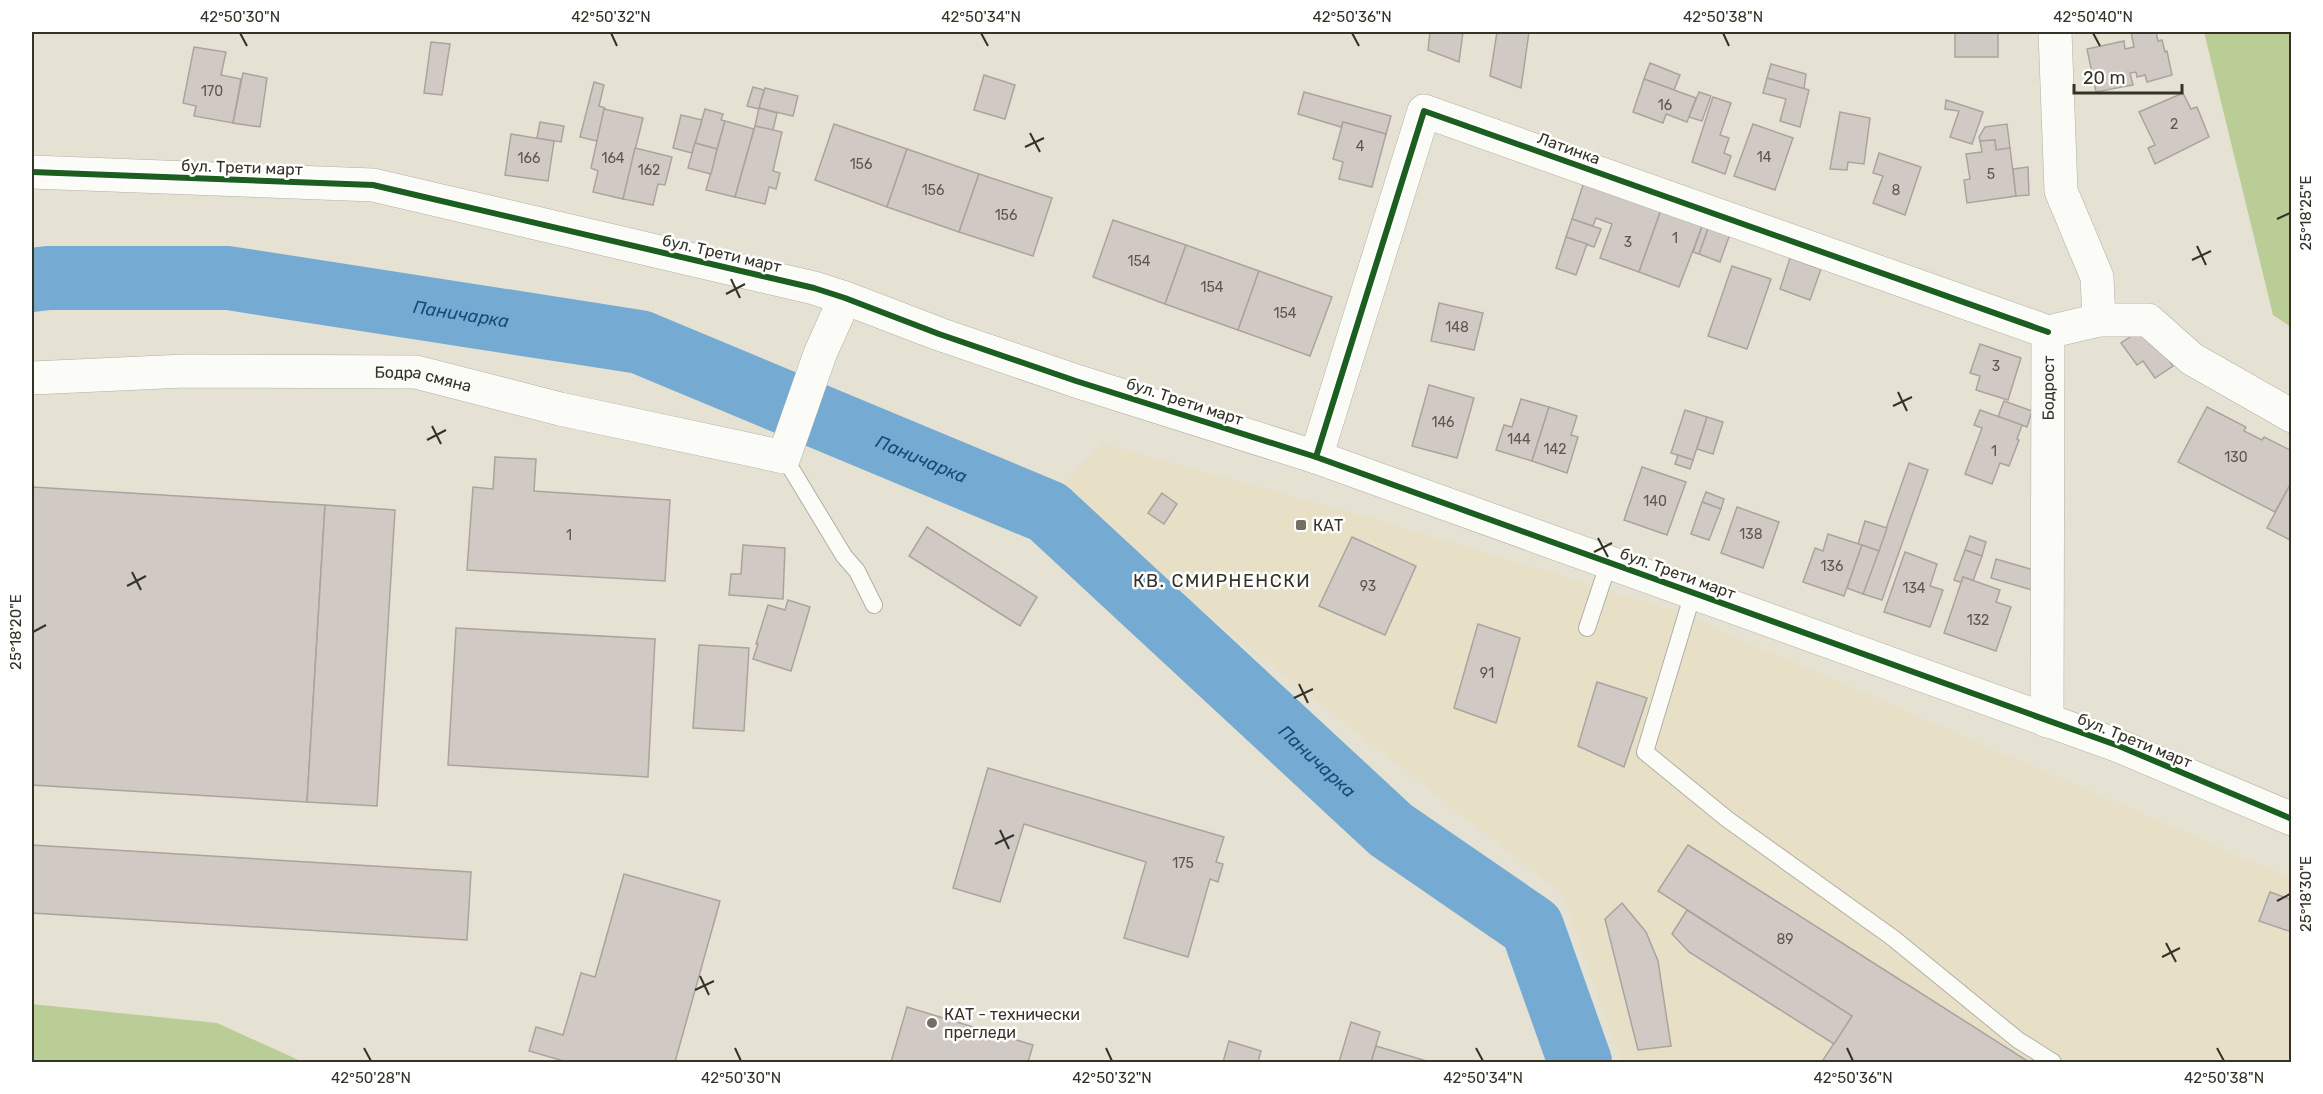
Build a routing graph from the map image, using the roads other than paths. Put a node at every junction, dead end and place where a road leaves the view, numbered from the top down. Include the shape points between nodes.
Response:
1 (2055, 32) edge
2 (32, 172) edge
3 (845, 298) junction
4 (2099, 320) junction
5 (2048, 332) junction
6 (32, 378) edge
7 (2292, 416) edge
8 (788, 448) junction
9 (1316, 457) junction
10 (1609, 562) junction
11 (1693, 593) junction
12 (874, 605) dead end
13 (1587, 628) dead end
14 (2047, 720) junction
15 (2292, 819) edge
16 (2053, 1062) edge

1 - 4 street via 2061,191 2097,277
2 - 3 street, бул. Трети март via 373,185
3 - 8 street via 820,354
3 - 9 street, бул. Трети март via 960,341
4 - 5 street, Бодрост
4 - 7 street, Бодрост via 2148,320 2192,359
5 - 9 street, Латинка via 1424,111
5 - 14 street, Бодрост
6 - 8 street, Бодра смяна via 185,371 416,372 560,409
8 - 12 lane
9 - 10 street, бул. Трети март
10 - 11 street, бул. Трети март
10 - 13 lane
11 - 14 street, бул. Трети март
11 - 16 lane via 1646,752 1727,819 1893,938 2019,1040
14 - 15 street, бул. Трети март

